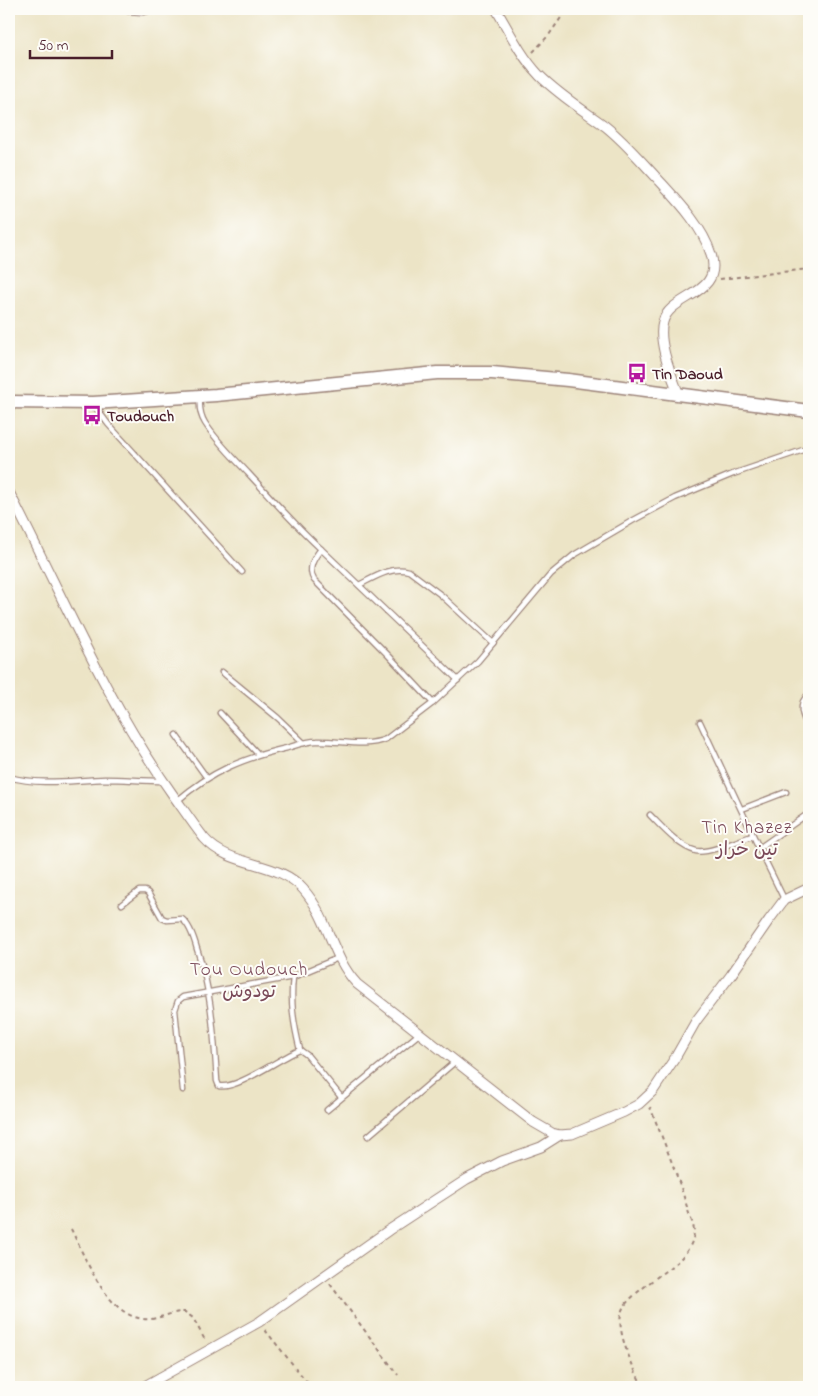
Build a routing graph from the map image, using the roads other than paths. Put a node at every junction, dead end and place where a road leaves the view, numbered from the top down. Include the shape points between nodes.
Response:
1 (128, 9) edge
2 (147, 9) edge
3 (496, 9) edge
4 (201, 395) junction
5 (679, 395) junction
6 (9, 402) edge
7 (93, 403) junction
8 (809, 411) edge
9 (809, 448) edge
10 (9, 492) edge
11 (321, 549) junction
12 (242, 572) dead end
13 (360, 585) junction
14 (493, 643) junction
15 (222, 672) dead end
16 (458, 680) junction
17 (809, 694) edge
18 (433, 703) junction
19 (220, 713) dead end
20 (700, 722) dead end
21 (809, 728) edge
22 (176, 735) dead end
23 (304, 743) junction
24 (258, 754) junction
25 (9, 777) edge
26 (207, 778) junction
27 (163, 781) junction
28 (786, 792) dead end
29 (177, 801) junction
30 (742, 809) junction
31 (809, 813) edge
32 (650, 815) dead end
33 (752, 836) junction
34 (759, 848) junction
35 (809, 888) edge
36 (784, 900) junction
37 (122, 904) dead end
38 (338, 958) junction
39 (294, 978) junction
40 (209, 992) junction
41 (420, 1033) junction
42 (300, 1050) junction
43 (456, 1061) junction
44 (183, 1090) dead end
45 (341, 1097) junction
46 (327, 1110) dead end
47 (560, 1135) junction
48 (368, 1136) dead end
49 (143, 1387) edge

1 - 2 street
3 - 5 street via 532,68 629,148 669,191 708,247 713,262 710,279 670,310 662,324 663,342
4 - 5 main road via 437,373 485,372
4 - 7 main road
4 - 11 lane via 201,414 210,430 293,524
5 - 8 main road
6 - 7 main road
7 - 12 lane via 108,424
9 - 14 lane via 732,474 675,498 574,555 551,574
10 - 27 street via 102,679
11 - 13 lane
11 - 18 lane via 314,558 311,576
13 - 14 lane via 390,571 409,571 441,595
13 - 16 lane
14 - 16 lane
15 - 23 lane
16 - 18 lane
17 - 21 lane via 801,707
18 - 23 lane via 397,732 377,743 335,740
19 - 24 lane
20 - 30 lane
22 - 26 lane
23 - 24 lane
24 - 26 lane
25 - 27 lane via 38,783
26 - 29 lane
27 - 29 street
28 - 30 lane
29 - 38 street via 204,838 222,853 278,873 302,887 316,906
30 - 33 lane
31 - 34 lane
32 - 33 lane via 679,842 695,851 710,850
33 - 34 lane
34 - 36 lane
35 - 36 street
36 - 47 street via 696,1021 665,1075 646,1097 639,1104 605,1121 572,1134
37 - 40 lane via 144,890 162,918 183,919 195,941
38 - 39 lane
38 - 41 street via 357,984
39 - 40 lane
39 - 42 lane via 292,1013
40 - 42 lane via 219,1086 246,1079
40 - 44 lane via 183,997 176,1007
41 - 43 street
41 - 45 lane
42 - 45 lane
43 - 47 street via 533,1122
43 - 48 lane
45 - 46 lane
47 - 49 street via 542,1147 467,1179 259,1322

